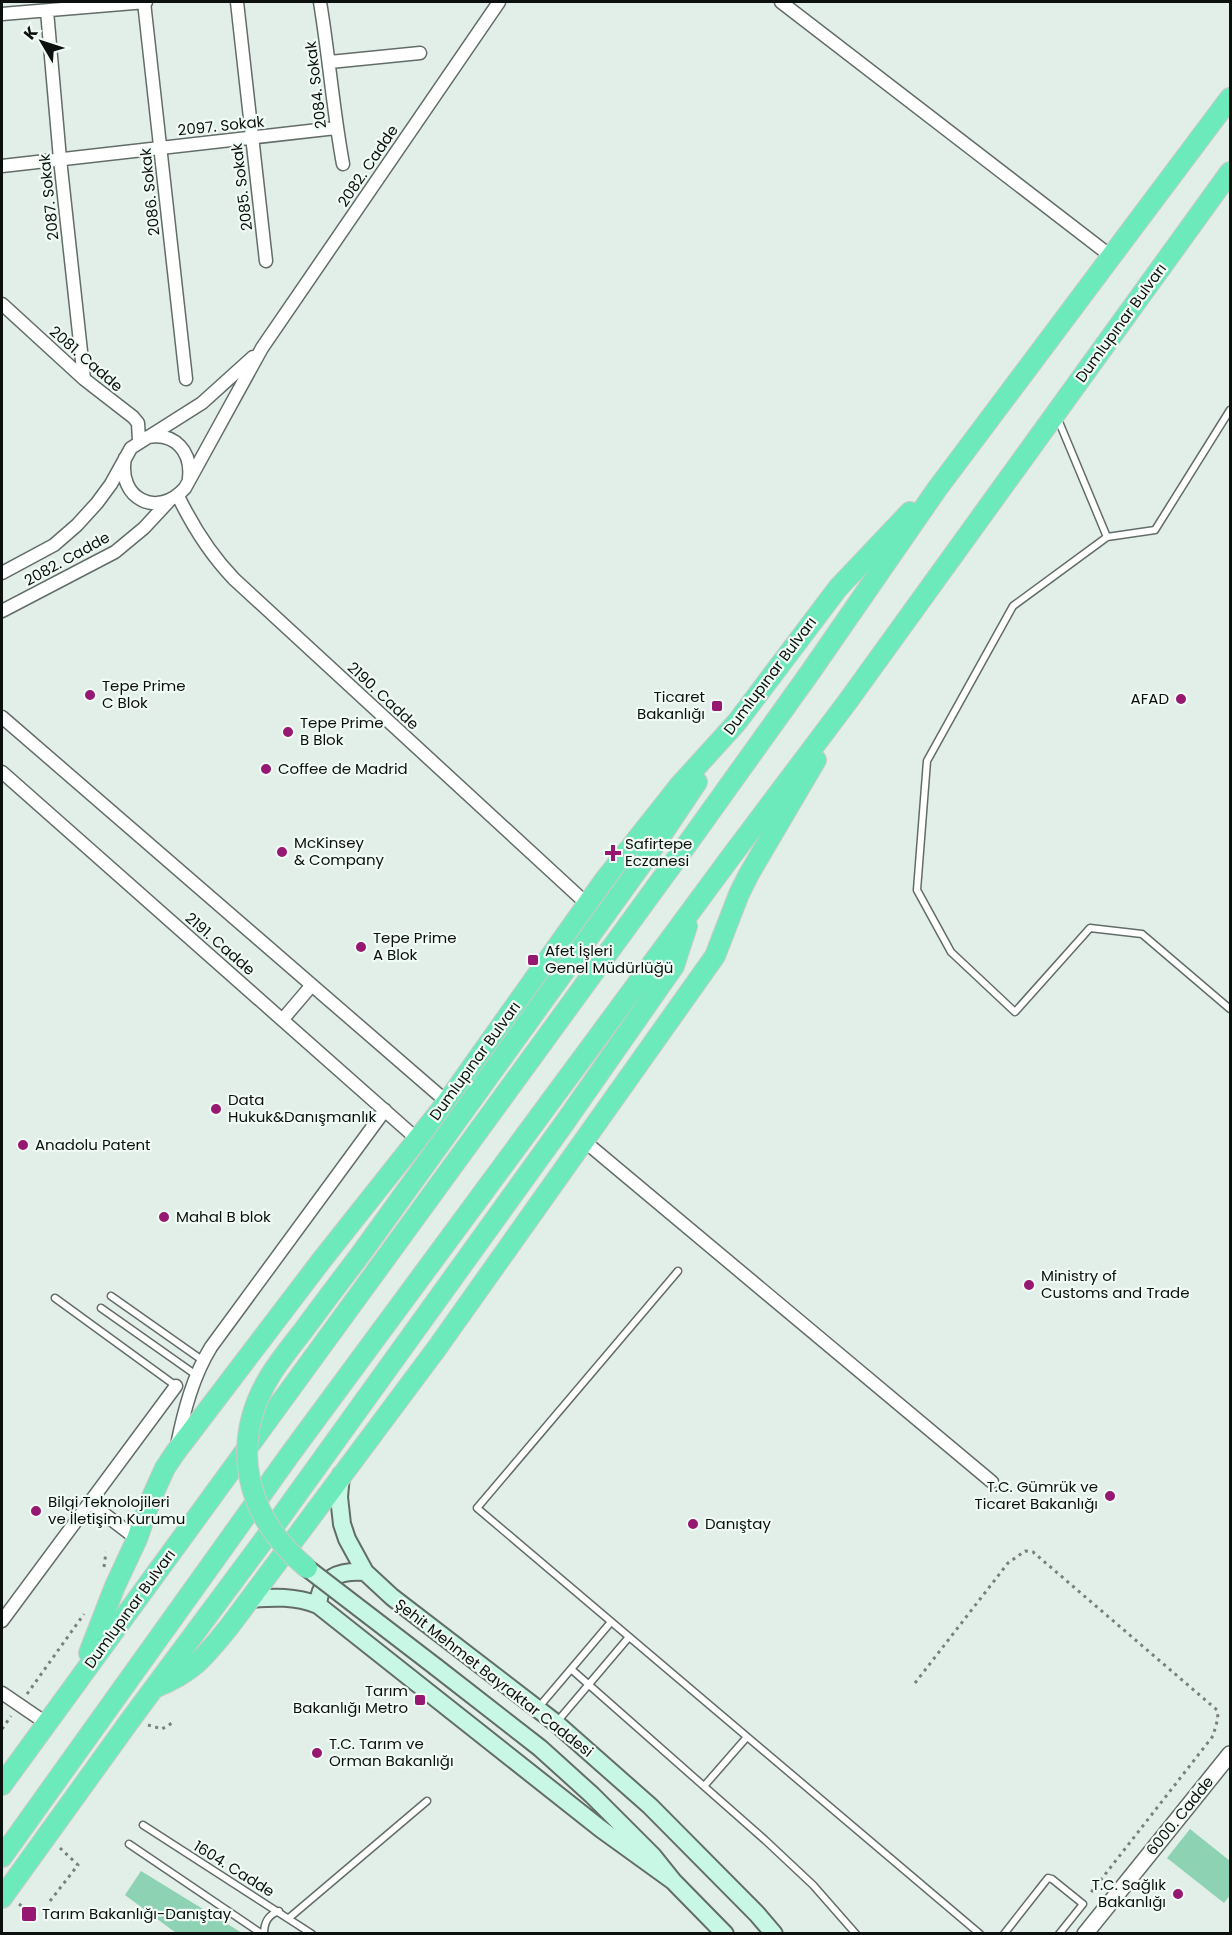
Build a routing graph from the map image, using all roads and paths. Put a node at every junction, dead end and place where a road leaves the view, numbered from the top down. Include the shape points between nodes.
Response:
1 (145, 2) edge
2 (237, 2) edge
3 (320, 2) edge
4 (499, 2) edge
5 (781, 2) edge
6 (3, 10) edge
7 (47, 11) junction
8 (420, 53) dead end
9 (330, 62) junction
10 (1230, 98) edge
11 (336, 128) junction
12 (252, 138) junction
13 (160, 148) junction
14 (60, 159) junction
15 (343, 164) dead end
16 (2, 166) edge
17 (1230, 172) edge
18 (1112, 257) junction
19 (266, 261) dead end
20 (2, 304) edge
21 (262, 348) junction
22 (84, 379) junction
23 (186, 379) dead end
24 (1230, 410) edge
25 (1056, 413) junction
26 (139, 441) junction
27 (125, 458) junction
28 (189, 478) junction
29 (937, 489) junction
30 (173, 498) junction
31 (1107, 537) junction
32 (2, 573) edge
33 (2, 611) edge
34 (848, 701) junction
35 (2, 717) edge
36 (737, 722) junction
37 (2, 772) edge
38 (587, 904) junction
39 (692, 909) junction
40 (312, 985) junction
41 (1230, 1009) edge
42 (282, 1019) junction
43 (447, 1101) junction
44 (385, 1110) junction
45 (417, 1139) junction
46 (583, 1140) junction
47 (678, 1271) dead end
48 (111, 1296) dead end
49 (55, 1298) dead end
50 (101, 1308) dead end
51 (202, 1360) junction
52 (196, 1375) junction
53 (176, 1386) joint
54 (175, 1453) junction
55 (341, 1474) junction
56 (992, 1482) dead end
57 (90, 1503) junction
58 (137, 1539) junction
59 (106, 1552) dead end
60 (307, 1568) joint
61 (365, 1572) junction
62 (102, 1575) dead end
63 (250, 1599) junction
64 (318, 1605) junction
65 (88, 1609) dead end
66 (2, 1621) edge
67 (611, 1622) junction
68 (629, 1637) junction
69 (571, 1669) junction
70 (80, 1677) junction
71 (915, 1683) dead end
72 (589, 1684) junction
73 (154, 1688) junction
74 (2, 1693) edge
75 (18, 1705) junction
76 (537, 1710) junction
77 (46, 1723) junction
78 (556, 1723) junction
79 (2, 1729) edge
80 (747, 1737) junction
81 (1230, 1754) edge
82 (2, 1785) edge
83 (705, 1785) junction
84 (427, 1801) dead end
85 (143, 1825) dead end
86 (57, 1844) dead end
87 (129, 1844) dead end
88 (2, 1857) edge
89 (673, 1881) junction
90 (8, 1900) edge
91 (50, 1901) dead end
92 (1083, 1904) junction
93 (279, 1911) junction
94 (289, 1918) junction
95 (36, 1921) dead end
96 (296, 1922) junction
97 (263, 1934) edge
98 (296, 1934) edge
99 (312, 1934) edge
100 (724, 1934) edge
101 (774, 1934) edge
102 (856, 1934) edge
103 (980, 1934) edge
104 (1005, 1934) edge
105 (1059, 1934) edge
106 (1085, 1934) edge

1 - 7 street
1 - 13 street, 2086. Sokak
2 - 12 street, 2085. Sokak
3 - 9 street, 2084. Sokak
4 - 21 street, 2082. Cadde
5 - 18 street
6 - 7 street
7 - 14 street, 2087. Sokak
8 - 9 street
9 - 11 street, 2084. Sokak
10 - 18 highway, Dumlupınar Bulvarı
11 - 12 street, 2097. Sokak
11 - 15 street, 2084. Sokak
12 - 13 street, 2097. Sokak
12 - 19 street, 2085. Sokak
13 - 14 street, 2097. Sokak
13 - 23 street, 2086. Sokak
14 - 16 street, 2097. Sokak
14 - 22 street, 2087. Sokak
17 - 25 highway, Dumlupınar Bulvarı
18 - 29 highway, Dumlupınar Bulvarı
20 - 22 street, 2081. Cadde
21 - 26 street, 2082. Cadde via 202,403
21 - 28 street, 2082. Cadde
22 - 26 street, 2081. Cadde via 133,417 138,423
24 - 31 lane via 1155,530
25 - 31 lane
25 - 34 highway, Dumlupınar Bulvarı
26 - 27 street, 2082. Cadde
26 - 28 street via 150,436 173,440 188,457
27 - 30 street via 125,481 138,498 158,503
27 - 32 street, 2082. Cadde via 111,484 77,525 54,545
28 - 30 street, 2082. Cadde via 185,488
29 - 36 highway, Dumlupınar Bulvarı via 838,588
29 - 70 highway, Dumlupınar Bulvarı via 700,826
30 - 33 street, 2082. Cadde via 115,552
30 - 38 street, 2190. Cadde via 234,579
31 - 41 lane via 1012,606 927,761 917,890 951,952 1015,1012 1090,928 1142,934
34 - 39 highway, Dumlupınar Bulvarı
34 - 46 highway via 744,884 715,956
35 - 40 street
36 - 38 highway, Dumlupınar Bulvarı via 659,811
36 - 60 highway, bridge via 646,858 348,1271 275,1365 261,1390 248,1436 251,1483 264,1520 289,1553
37 - 42 street, 2191. Cadde
38 - 43 highway, Dumlupınar Bulvarı
39 - 73 highway, Dumlupınar Bulvarı via 668,975
39 - 88 highway, Dumlupınar Bulvarı via 291,1453
40 - 42 street
40 - 43 street
42 - 44 street, 2191. Cadde
43 - 45 highway, Dumlupınar Bulvarı
44 - 45 street, 2191. Cadde
44 - 51 street
45 - 54 highway, Dumlupınar Bulvarı
46 - 55 highway via 437,1348
46 - 56 street
47 - 67 lane via 477,1508
48 - 51 lane
49 - 53 lane
50 - 52 lane
51 - 52 street
52 - 54 street
53 - 57 street
54 - 58 highway, Dumlupınar Bulvarı via 150,1499
55 - 61 main road, Şehit Mehmet Bayraktar Caddesi via 342,1524
55 - 63 highway
57 - 58 street
57 - 66 street
58 - 70 highway, Dumlupınar Bulvarı
59 - 62 path
60 - 89 main road, Şehit Mehmet Bayraktar Caddesi, bridge via 556,1761 653,1856
61 - 64 main road via 350,1571 330,1580 319,1595
61 - 76 main road, Şehit Mehmet Bayraktar Caddesi
63 - 64 main road, Şehit Mehmet Bayraktar Caddesi via 284,1597
63 - 73 highway via 204,1658 182,1676
64 - 89 main road, Şehit Mehmet Bayraktar Caddesi
65 - 75 path
67 - 68 lane
67 - 69 lane
68 - 72 lane
68 - 80 lane
69 - 72 lane
69 - 76 lane
70 - 77 highway, Dumlupınar Bulvarı
71 - 92 path via 1008,1563 1025,1551 1034,1552 1217,1710 1213,1736
72 - 78 lane
72 - 83 lane
73 - 90 highway, Dumlupınar Bulvarı
74 - 75 street
75 - 77 street
75 - 79 path
76 - 78 main road, Şehit Mehmet Bayraktar Caddesi
77 - 82 highway, Dumlupınar Bulvarı
78 - 101 main road, Şehit Mehmet Bayraktar Caddesi via 650,1806
80 - 83 lane
80 - 103 lane
81 - 106 street, 6000. Cadde
83 - 102 lane via 813,1885
84 - 94 lane
85 - 93 lane, 1604. Cadde
86 - 91 path via 78,1864
87 - 97 lane
89 - 100 main road, Şehit Mehmet Bayraktar Caddesi
90 - 95 path via 36,1917
92 - 104 lane via 1047,1878
92 - 105 lane
93 - 94 lane, 1604. Cadde
93 - 97 lane via 266,1921
94 - 96 lane, 1604. Cadde
96 - 98 lane
96 - 99 lane, 1604. Cadde

